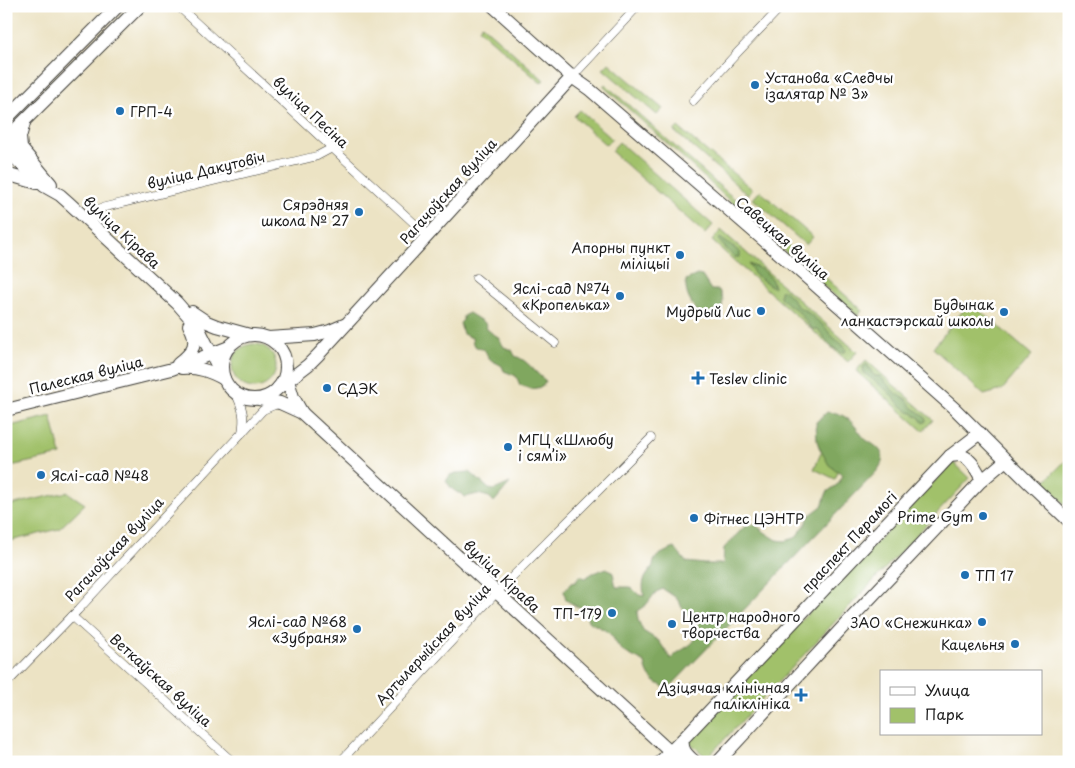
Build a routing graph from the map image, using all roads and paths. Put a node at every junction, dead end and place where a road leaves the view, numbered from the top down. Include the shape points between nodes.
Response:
1 (118, 6) edge
2 (140, 6) edge
3 (178, 6) edge
4 (493, 6) edge
5 (638, 6) edge
6 (782, 6) edge
7 (572, 77) junction
8 (693, 100) dead end
9 (6, 117) edge
10 (26, 118) junction
11 (332, 148) junction
12 (7, 150) edge
13 (6, 174) edge
14 (44, 186) junction
15 (60, 196) junction
16 (88, 222) junction
17 (428, 236) junction
18 (476, 278) dead end
19 (177, 303) junction
20 (346, 324) junction
21 (250, 335) junction
22 (268, 338) junction
23 (556, 343) dead end
24 (229, 347) junction
25 (211, 354) junction
26 (308, 365) junction
27 (172, 369) junction
28 (224, 379) junction
29 (284, 380) junction
30 (236, 394) junction
31 (261, 405) junction
32 (299, 409) junction
33 (6, 410) edge
34 (980, 432) junction
35 (242, 433) junction
36 (651, 438) dead end
37 (950, 456) junction
38 (1006, 460) junction
39 (982, 480) junction
40 (1069, 521) edge
41 (497, 592) junction
42 (72, 616) junction
43 (6, 684) edge
44 (683, 739) junction
45 (670, 751) junction
46 (233, 762) edge
47 (340, 762) edge
48 (660, 762) edge
49 (681, 762) edge
50 (695, 762) edge
51 (718, 762) edge

1 - 9 main road
2 - 10 main road
3 - 11 street, вуліца Песіна
4 - 7 main road, Савецкая вуліца
5 - 7 street
6 - 8 street
7 - 17 main road, Рагачоўская вуліца
7 - 34 main road, Савецкая вуліца via 796,268
10 - 12 main road via 14,131
10 - 15 main road via 20,136 21,148
11 - 16 street, вуліца Дакутовіч via 317,156 101,208
11 - 17 street, вуліца Песіна
12 - 14 main road, вуліца Кірава
13 - 14 main road, вуліца Кірава
14 - 15 main road, вуліца Кірава
15 - 16 main road, вуліца Кірава
16 - 19 main road, вуліца Кірава
17 - 20 main road, Рагачоўская вуліца
18 - 23 street
19 - 21 main road, вуліца Кірава via 207,322
19 - 25 main road, вуліца Кірава via 198,327
19 - 27 main road via 194,332 195,341 188,356
20 - 22 main road, Рагачоўская вуліца via 315,335
20 - 26 main road, Рагачоўская вуліца
21 - 22 main road
21 - 24 main road
22 - 29 main road via 284,356
24 - 25 main road, Палеская вуліца
24 - 28 main road via 223,357
25 - 27 main road, Палеская вуліца
25 - 28 main road, вуліца Кірава
26 - 29 main road, Рагачоўская вуліца
26 - 32 main road via 297,391
27 - 28 main road, Палеская вуліца via 203,369
27 - 33 main road, Палеская вуліца
28 - 30 main road
29 - 31 main road
29 - 32 main road, вуліца Кірава
30 - 31 main road
30 - 35 street via 243,409
31 - 32 main road, вуліца Кірава via 280,403
31 - 35 street, Рагачоўская вуліца
32 - 41 main road, вуліца Кірава
34 - 37 main road, праспект Перамогі
34 - 38 main road, Савецкая вуліца
35 - 42 street, Рагачоўская вуліца
36 - 41 street, Артылерыйская вуліца
37 - 39 main road via 964,456 977,469
37 - 44 main road, праспект Перамогі
38 - 39 main road
38 - 40 main road, Савецкая вуліца
39 - 51 main road
41 - 45 main road, вуліца Кірава
41 - 47 street, Артылерыйская вуліца
42 - 43 street, Рагачоўская вуліца
42 - 46 street, Веткаўская вуліца
44 - 45 main road, праспект Перамогі
44 - 50 main road via 683,749
45 - 48 main road, праспект Перамогі
45 - 49 main road, вуліца Кірава

